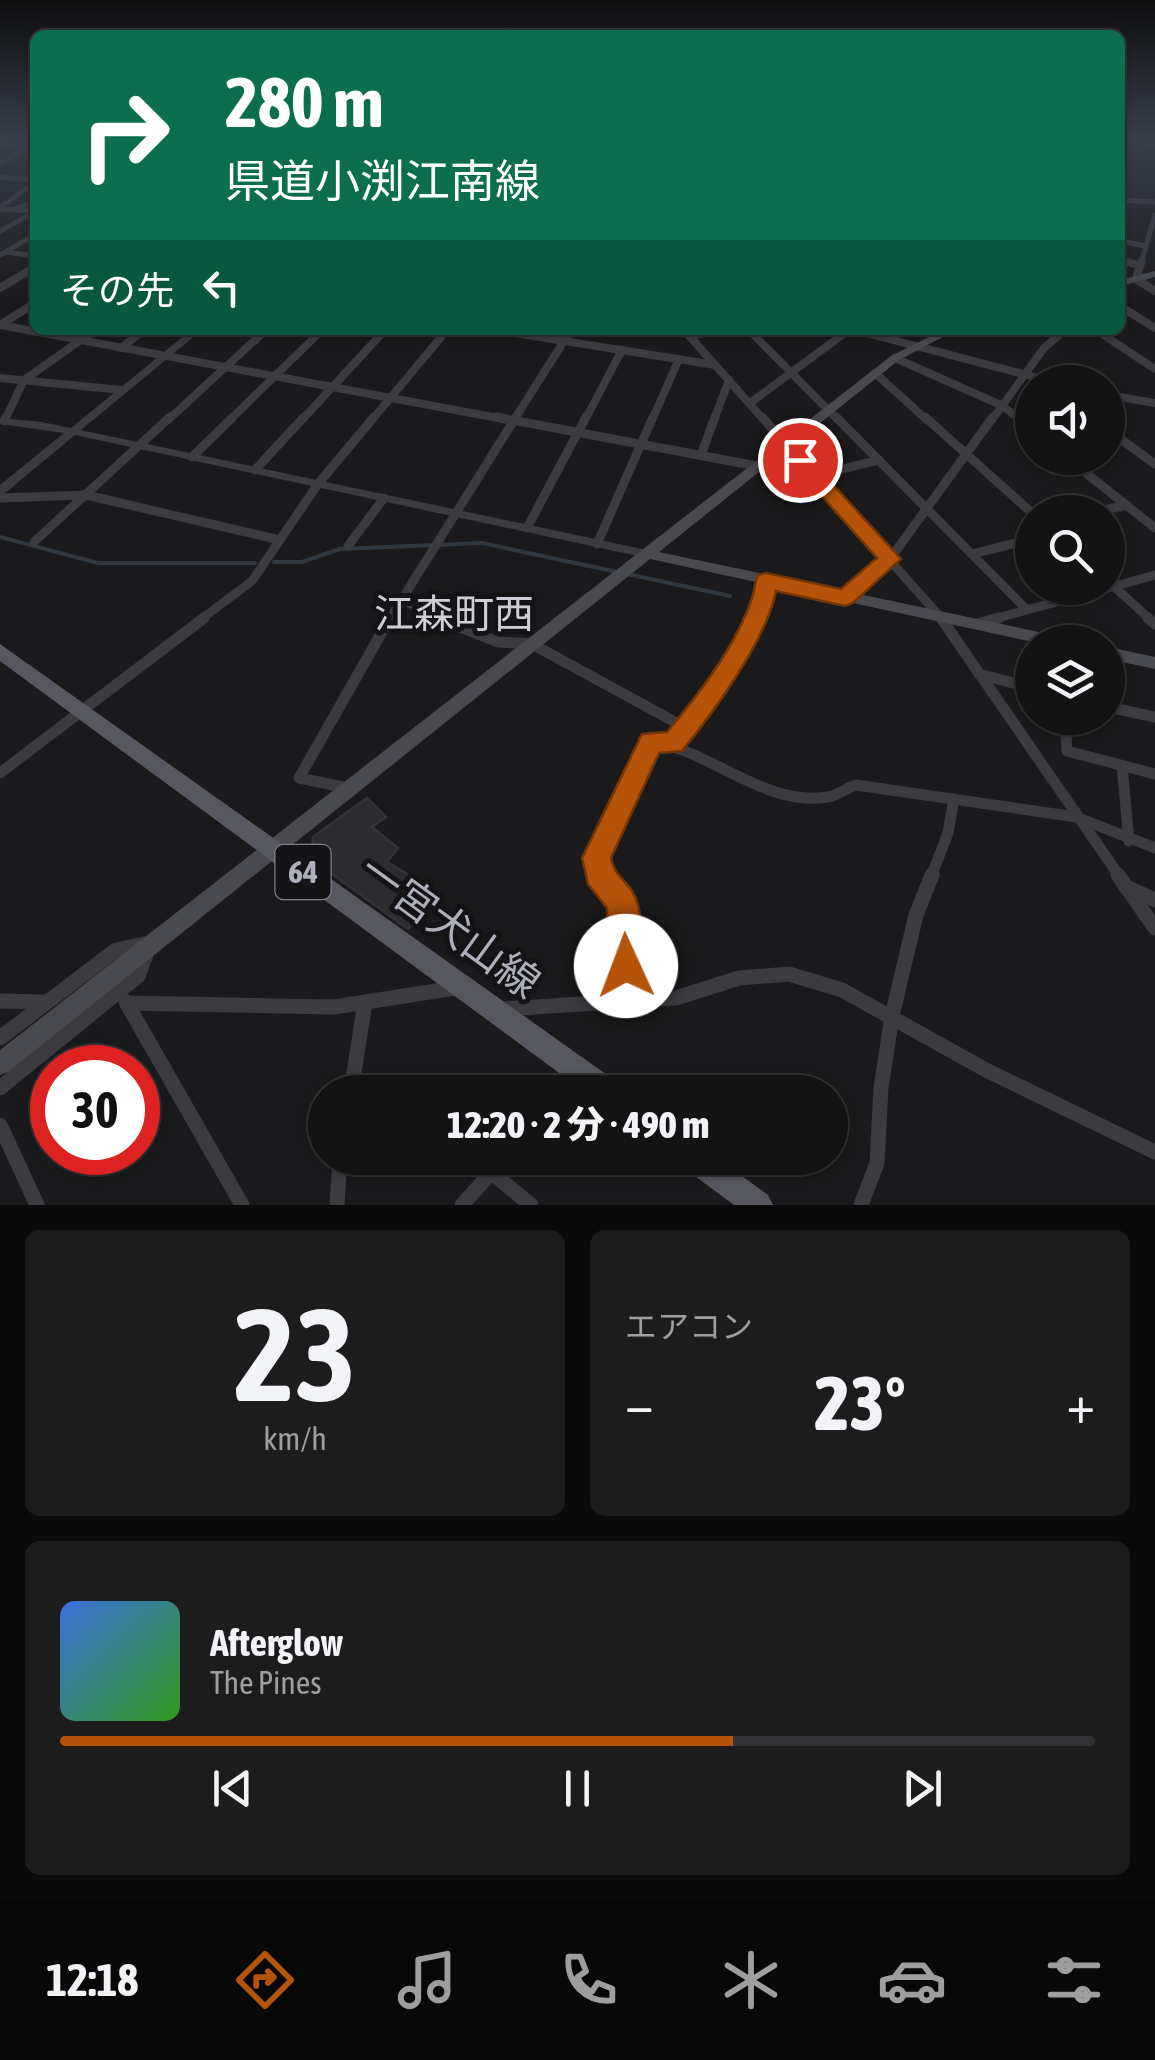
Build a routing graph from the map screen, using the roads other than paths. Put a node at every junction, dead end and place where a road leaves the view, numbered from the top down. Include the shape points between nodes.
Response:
1 (16, 196) joint
2 (30, 200) edge
3 (1125, 200) edge
4 (1155, 202) edge
5 (30, 203) edge
6 (0, 208) edge
7 (11, 210) junction
8 (30, 212) edge
9 (30, 215) edge
10 (1155, 215) edge
11 (0, 231) edge
12 (1154, 235) edge
13 (30, 238) edge
14 (1125, 242) edge
15 (1146, 246) junction
16 (2, 252) edge
17 (30, 255) edge
18 (1125, 263) edge
19 (1155, 264) edge
20 (30, 270) edge
21 (1140, 271) junction
22 (1155, 274) edge
23 (1125, 280) edge
24 (0, 288) edge
25 (1155, 291) edge
26 (30, 306) edge
27 (1125, 309) edge
28 (0, 325) edge
29 (1155, 328) edge
30 (30, 330) edge
31 (58, 335) edge
32 (88, 335) edge
33 (138, 335) edge
34 (191, 335) edge
35 (261, 335) edge
36 (317, 335) edge
37 (380, 335) edge
38 (443, 335) edge
39 (530, 335) edge
40 (568, 335) edge
41 (689, 335) edge
42 (754, 335) edge
43 (845, 335) edge
44 (871, 335) edge
45 (885, 335) edge
46 (938, 335) edge
47 (1056, 335) edge
48 (1103, 335) edge
49 (882, 338) junction
50 (80, 340) junction
51 (564, 341) junction
52 (913, 346) junction
53 (121, 348) junction
54 (622, 350) junction
55 (165, 356) junction
56 (895, 358) junction
57 (679, 360) junction
58 (716, 365) junction
59 (1033, 365) edge
60 (226, 367) junction
61 (1155, 370) edge
62 (791, 372) junction
63 (875, 373) junction
64 (1015, 373) edge
65 (275, 376) junction
66 (0, 378) edge
67 (24, 380) junction
68 (728, 380) junction
69 (332, 388) junction
70 (122, 390) junction
71 (1015, 390) edge
72 (1125, 397) edge
73 (391, 398) junction
74 (1152, 400) edge
75 (750, 403) junction
76 (1003, 406) junction
77 (828, 410) junction
78 (1015, 416) edge
79 (2, 421) edge
80 (514, 421) junction
81 (72, 432) junction
82 (578, 432) junction
83 (1125, 442) edge
84 (785, 443) junction
85 (642, 444) junction
86 (140, 446) junction
87 (700, 455) junction
88 (968, 455) junction
89 (192, 457) junction
90 (878, 460) junction
91 (1155, 464) edge
92 (757, 466) junction
93 (255, 470) junction
94 (1089, 475) edge
95 (816, 476) junction
96 (318, 484) junction
97 (0, 495) edge
98 (86, 495) junction
99 (384, 498) junction
100 (1015, 498) edge
101 (1127, 505) joint
102 (926, 508) junction
103 (454, 513) junction
104 (526, 528) junction
105 (1155, 528) edge
106 (280, 540) junction
107 (34, 542) dead end
108 (1015, 543) edge
109 (597, 544) junction
110 (348, 546) dead end
111 (647, 554) junction
112 (972, 554) junction
113 (890, 559) junction
114 (1155, 575) edge
115 (766, 580) junction
116 (1125, 581) edge
117 (1125, 597) edge
118 (401, 598) junction
119 (845, 598) junction
120 (1039, 605) edge
121 (1026, 609) junction
122 (941, 618) junction
123 (976, 624) junction
124 (1155, 624) edge
125 (1015, 633) edge
126 (532, 644) junction
127 (0, 651) edge
128 (1125, 657) edge
129 (1155, 664) edge
130 (978, 674) junction
131 (1015, 684) edge
132 (83, 711) junction
133 (1125, 711) edge
134 (1155, 718) edge
135 (686, 728) junction
136 (1067, 735) edge
137 (673, 744) junction
138 (1122, 766) junction
139 (0, 774) edge
140 (1155, 774) edge
141 (348, 788) junction
142 (954, 798) junction
143 (1076, 816) junction
144 (1129, 841) junction
145 (1155, 848) edge
146 (274, 850) junction
147 (1125, 886) junction
148 (1155, 900) edge
149 (1155, 928) edge
150 (151, 943) junction
151 (461, 987) junction
152 (123, 997) junction
153 (0, 1002) edge
154 (46, 1002) junction
155 (365, 1002) junction
156 (626, 1004) junction
157 (492, 1010) junction
158 (892, 1016) junction
159 (0, 1038) edge
160 (0, 1064) edge
161 (580, 1073) joint
162 (354, 1075) edge
163 (583, 1075) edge
164 (0, 1088) edge
165 (0, 1124) edge
166 (1155, 1152) edge
167 (339, 1175) edge
168 (488, 1175) edge
169 (495, 1175) edge
170 (717, 1175) edge
171 (37, 1205) edge
172 (242, 1205) edge
173 (336, 1205) edge
174 (462, 1205) edge
175 (531, 1205) edge
176 (758, 1205) edge
177 (860, 1205) edge

1 - 2 street
1 - 6 street
3 - 4 street
5 - 7 street
6 - 7 street
7 - 8 street
9 - 11 street
10 - 12 street
12 - 15 street
13 - 16 street
14 - 15 street
15 - 21 street
16 - 17 street
18 - 21 street
19 - 21 street
20 - 24 street
21 - 22 main road
21 - 23 main road
21 - 25 street
26 - 28 street
27 - 29 street
28 - 30 street
31 - 50 street
32 - 50 street
33 - 53 street
34 - 55 street
35 - 60 street
36 - 65 street
37 - 69 street
38 - 73 street
39 - 51 street
40 - 51 street
41 - 58 street
42 - 62 street
43 - 62 street
44 - 49 street
45 - 49 street
46 - 52 main road
47 - 59 street
48 - 61 street
49 - 52 street
50 - 53 street
50 - 67 street
51 - 54 street
51 - 80 street
52 - 56 main road
52 - 64 street
53 - 55 street
54 - 57 street
54 - 82 street
55 - 60 street
55 - 70 street
56 - 63 main road
56 - 76 street
57 - 58 street
57 - 85 street
58 - 68 street
60 - 65 street
60 - 86 street
62 - 75 street
62 - 77 street
63 - 77 main road
63 - 88 street
65 - 69 street
65 - 89 street
66 - 67 street
67 - 70 street
67 - 79 street
68 - 75 street
68 - 87 street
69 - 73 street
69 - 93 street
70 - 81 street
71 - 76 street
72 - 74 street
73 - 80 street
73 - 96 street
75 - 84 street
76 - 78 street
76 - 88 street
77 - 84 main road
77 - 90 street
79 - 81 street
80 - 82 street
80 - 103 street
81 - 86 street
81 - 97 street
82 - 85 street
82 - 104 street
83 - 91 street
84 - 92 main road
84 - 95 street
85 - 87 street
85 - 109 street
86 - 89 street
86 - 98 street
87 - 92 street
88 - 100 street
88 - 102 street
89 - 93 street
90 - 95 street
90 - 102 street
92 - 111 main road
93 - 96 street
94 - 101 street
95 - 113 street
96 - 99 street
96 - 106 street
97 - 98 street
98 - 106 street
98 - 107 street
99 - 103 street
99 - 110 street
101 - 105 street
102 - 112 street
102 - 113 street
103 - 104 street
103 - 118 street
104 - 109 street
106 - 132 street via 252,581
108 - 112 street
109 - 111 street
111 - 115 main road
111 - 126 main road
112 - 121 street
113 - 119 street
113 - 122 street
114 - 116 street
115 - 119 main road
115 - 135 street via 735,656
117 - 124 street
118 - 126 street via 470,632 513,646
118 - 141 street via 299,778
119 - 122 main road
120 - 121 street
121 - 123 street
122 - 123 main road
122 - 130 street
123 - 125 main road
126 - 135 street
126 - 141 main road
127 - 132 main road, 一宮犬山線 / 64
128 - 129 main road
130 - 131 street
130 - 143 street
132 - 139 street
132 - 146 main road, 一宮犬山線 / 64
133 - 134 street
135 - 137 street
136 - 138 street via 1068,751
137 - 142 street via 748,782 817,798 856,785
137 - 156 street via 651,742 596,858 598,874 622,903
138 - 140 street
138 - 144 street
141 - 146 main road
142 - 143 street
142 - 158 street
143 - 144 street
143 - 147 street
144 - 145 street
146 - 150 main road
146 - 151 main road, 一宮犬山線 / 64
147 - 148 street
147 - 149 street
150 - 152 street
150 - 154 street via 116,950
150 - 160 main road
151 - 155 street
151 - 157 main road, 一宮犬山線 / 64
152 - 155 street via 318,1007
152 - 164 street
152 - 172 street
153 - 154 street
154 - 159 street
155 - 162 street
156 - 157 street
156 - 158 street via 676,998 739,978 789,974 842,990
157 - 161 main road, 一宮犬山線 / 64
158 - 166 street
158 - 177 street via 877,1162
161 - 163 main road, 一宮犬山線 / 64
165 - 171 street
167 - 173 street
168 - 174 street
169 - 175 street
170 - 176 main road

